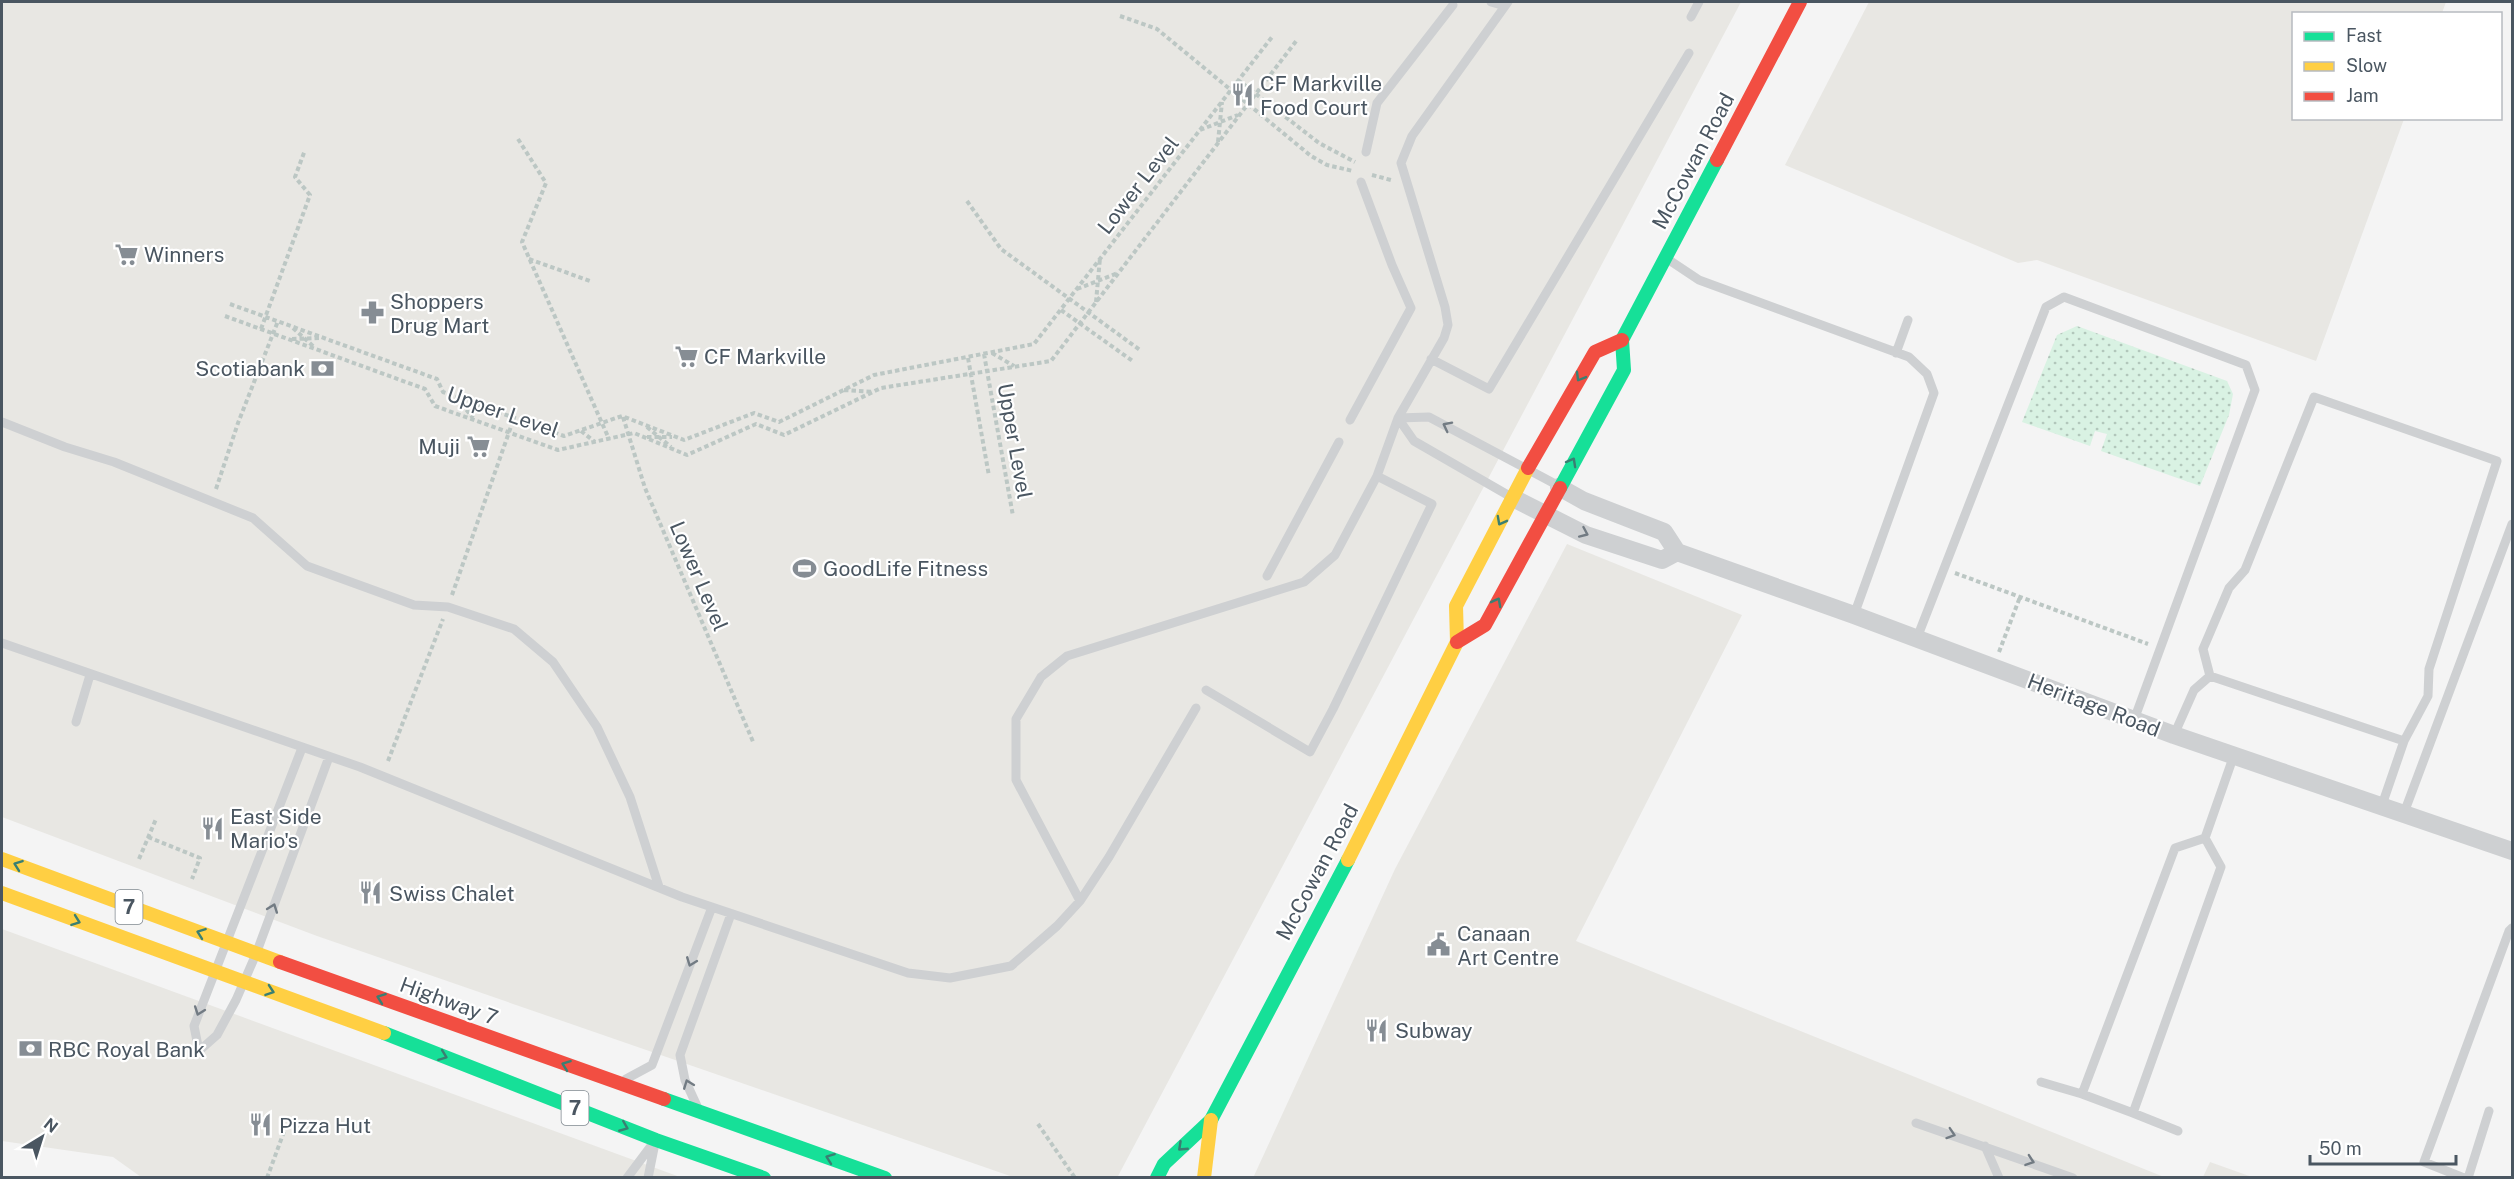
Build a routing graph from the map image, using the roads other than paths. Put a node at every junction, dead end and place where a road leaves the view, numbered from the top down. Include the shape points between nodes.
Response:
1 (1491, 2) edge
2 (1699, 2) edge
3 (1800, 2) edge
4 (1507, 4) edge
5 (1453, 5) dead end
6 (1691, 17) dead end
7 (1689, 53) dead end
8 (1366, 152) dead end
9 (1361, 182) dead end
10 (1666, 258) junction
11 (1421, 307) dead end
12 (1411, 308) junction
13 (1908, 320) dead end
14 (1622, 340) junction
15 (1896, 353) junction
16 (1431, 359) junction
17 (1398, 418) junction
18 (1350, 420) dead end
19 (2, 422) edge
20 (1339, 442) dead end
21 (1527, 469) junction
22 (1377, 476) junction
23 (1559, 487) junction
24 (1513, 498) junction
25 (1545, 514) junction
26 (2512, 524) edge
27 (1677, 552) junction
28 (1267, 576) dead end
29 (1854, 615) junction
30 (1917, 638) junction
31 (1457, 642) junction
32 (2, 643) edge
33 (90, 675) junction
34 (2210, 676) junction
35 (1206, 690) dead end
36 (1196, 708) dead end
37 (2134, 720) junction
38 (76, 722) dead end
39 (2174, 735) junction
40 (2404, 741) junction
41 (302, 748) junction
42 (2234, 755) junction
43 (329, 756) junction
44 (2382, 805) junction
45 (2404, 813) junction
46 (2205, 838) junction
47 (2512, 851) edge
48 (2, 859) edge
49 (659, 888) junction
50 (2, 893) edge
51 (1080, 901) junction
52 (712, 907) junction
53 (731, 914) junction
54 (2512, 928) edge
55 (228, 943) junction
56 (256, 954) junction
57 (215, 972) junction
58 (243, 982) junction
59 (2041, 1082) dead end
60 (617, 1083) junction
61 (2082, 1094) junction
62 (2489, 1111) dead end
63 (700, 1112) junction
64 (2133, 1113) junction
65 (1211, 1120) junction
66 (1917, 1123) dead end
67 (2178, 1131) dead end
68 (656, 1140) junction
69 (1985, 1146) junction
70 (627, 1178) edge
71 (648, 1178) edge
72 (764, 1178) edge
73 (885, 1178) edge
74 (1156, 1178) edge
75 (1204, 1178) edge
76 (1999, 1178) edge
77 (2073, 1178) edge
78 (2466, 1178) edge

1 - 4 lane
2 - 6 lane
3 - 10 main road, McCowan Road
4 - 16 lane via 1412,135 1401,163 1448,325
5 - 8 lane via 1377,104
7 - 16 lane via 1489,389
9 - 12 lane
10 - 14 main road, McCowan Road
10 - 15 lane via 1699,280
11 - 12 lane
12 - 18 lane
13 - 15 lane
14 -> 21 main road, McCowan Road via 1595,352
23 -> 14 main road via 1624,370
15 - 29 lane via 1909,357 1927,374 1934,393
16 - 17 lane
21 -> 17 lane via 1429,417
17 - 22 lane
17 - 24 lane via 1414,441
19 - 49 lane via 253,518 307,566 414,605 448,607 514,629 553,662 597,727 630,797
20 - 28 lane
21 - 23 lane
21 - 24 main road, McCowan Road
22 - 35 lane via 1432,504 1310,752
22 - 51 lane via 1335,555 1304,582 1067,656 1041,677 1016,718 1016,780
23 - 25 main road
23 - 27 street via 1584,501 1664,532
24 - 25 street, Heritage Road
24 -> 31 main road, McCowan Road via 1456,606
25 -> 27 street, Heritage Road via 1586,535 1662,560
31 -> 25 main road via 1485,625
26 - 45 lane
27 - 29 street, Heritage Road
29 - 30 street, Heritage Road
30 - 37 street, Heritage Road
30 - 37 lane via 2046,307 2064,297 2246,365 2255,390
31 - 65 main road, McCowan Road
32 - 33 lane
33 - 38 lane
33 - 41 lane
34 - 39 lane via 2194,690
34 - 40 lane
34 - 40 lane via 2203,649 2229,588 2245,570 2313,397 2496,461 2429,669 2428,696
36 - 51 lane
37 - 39 street, Heritage Road
39 - 42 street, Heritage Road
40 - 44 lane
41 - 43 lane
41 - 55 lane
42 - 44 street, Heritage Road
42 - 46 lane
43 - 49 lane
56 -> 43 lane
44 - 45 street, Heritage Road
45 - 47 street, Heritage Road
46 - 61 lane via 2175,848
46 - 64 lane via 2221,867
55 -> 48 main road, Highway 7 / 7
49 - 52 lane
50 -> 57 main road, 7
51 - 53 lane via 1011,966 950,978 909,973
52 - 53 lane
52 -> 60 lane via 652,1065
63 -> 53 lane via 685,1080 680,1055
54 - 78 lane via 2424,1162
55 - 56 main road, Highway 7 / 7
55 - 57 lane
56 - 58 lane
60 -> 56 main road, Highway 7 / 7
57 - 58 main road, 7
57 -> 58 lane via 194,1026 199,1051 218,1035
58 -> 68 main road, 7 via 388,1034
59 - 61 lane
60 - 63 main road, Highway 7 / 7
61 - 64 lane
62 - 78 lane
73 -> 63 main road, Highway 7 / 7
64 - 67 lane
65 -> 74 main road, McCowan Road via 1164,1164
65 - 75 main road, McCowan Road
66 -> 69 lane
68 - 70 lane
68 - 71 lane
68 - 72 main road, 7
69 - 76 lane
69 -> 77 lane

